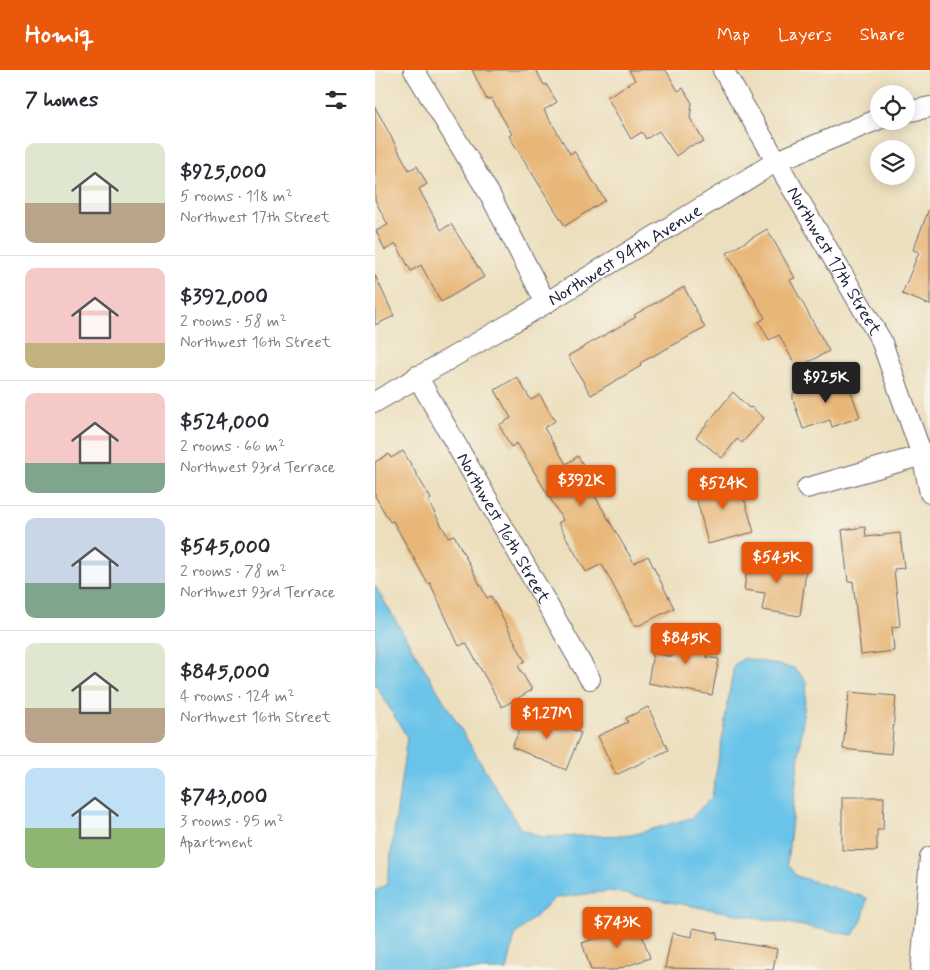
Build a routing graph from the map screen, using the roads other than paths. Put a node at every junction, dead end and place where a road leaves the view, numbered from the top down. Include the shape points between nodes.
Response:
1 (414, 70) edge
2 (723, 70) edge
3 (930, 107) edge
4 (915, 110) edge
5 (870, 123) edge
6 (777, 161) junction
7 (546, 303) junction
8 (417, 376) junction
9 (375, 402) edge
10 (926, 454) edge
11 (807, 488) dead end
12 (930, 493) edge
13 (590, 679) dead end
14 (930, 857) edge
15 (921, 970) edge

1 - 7 street via 490,195
2 - 6 street, Northwest 17th Street
3 - 4 street
5 - 6 street, Northwest 94th Avenue
6 - 7 street, Northwest 94th Avenue
6 - 10 street, Northwest 17th Street via 881,340
7 - 8 street, Northwest 94th Avenue
8 - 9 street, Northwest 94th Avenue
8 - 13 street, Northwest 16th Street
10 - 11 street
10 - 12 street, Northwest 17th Street
14 - 15 street

